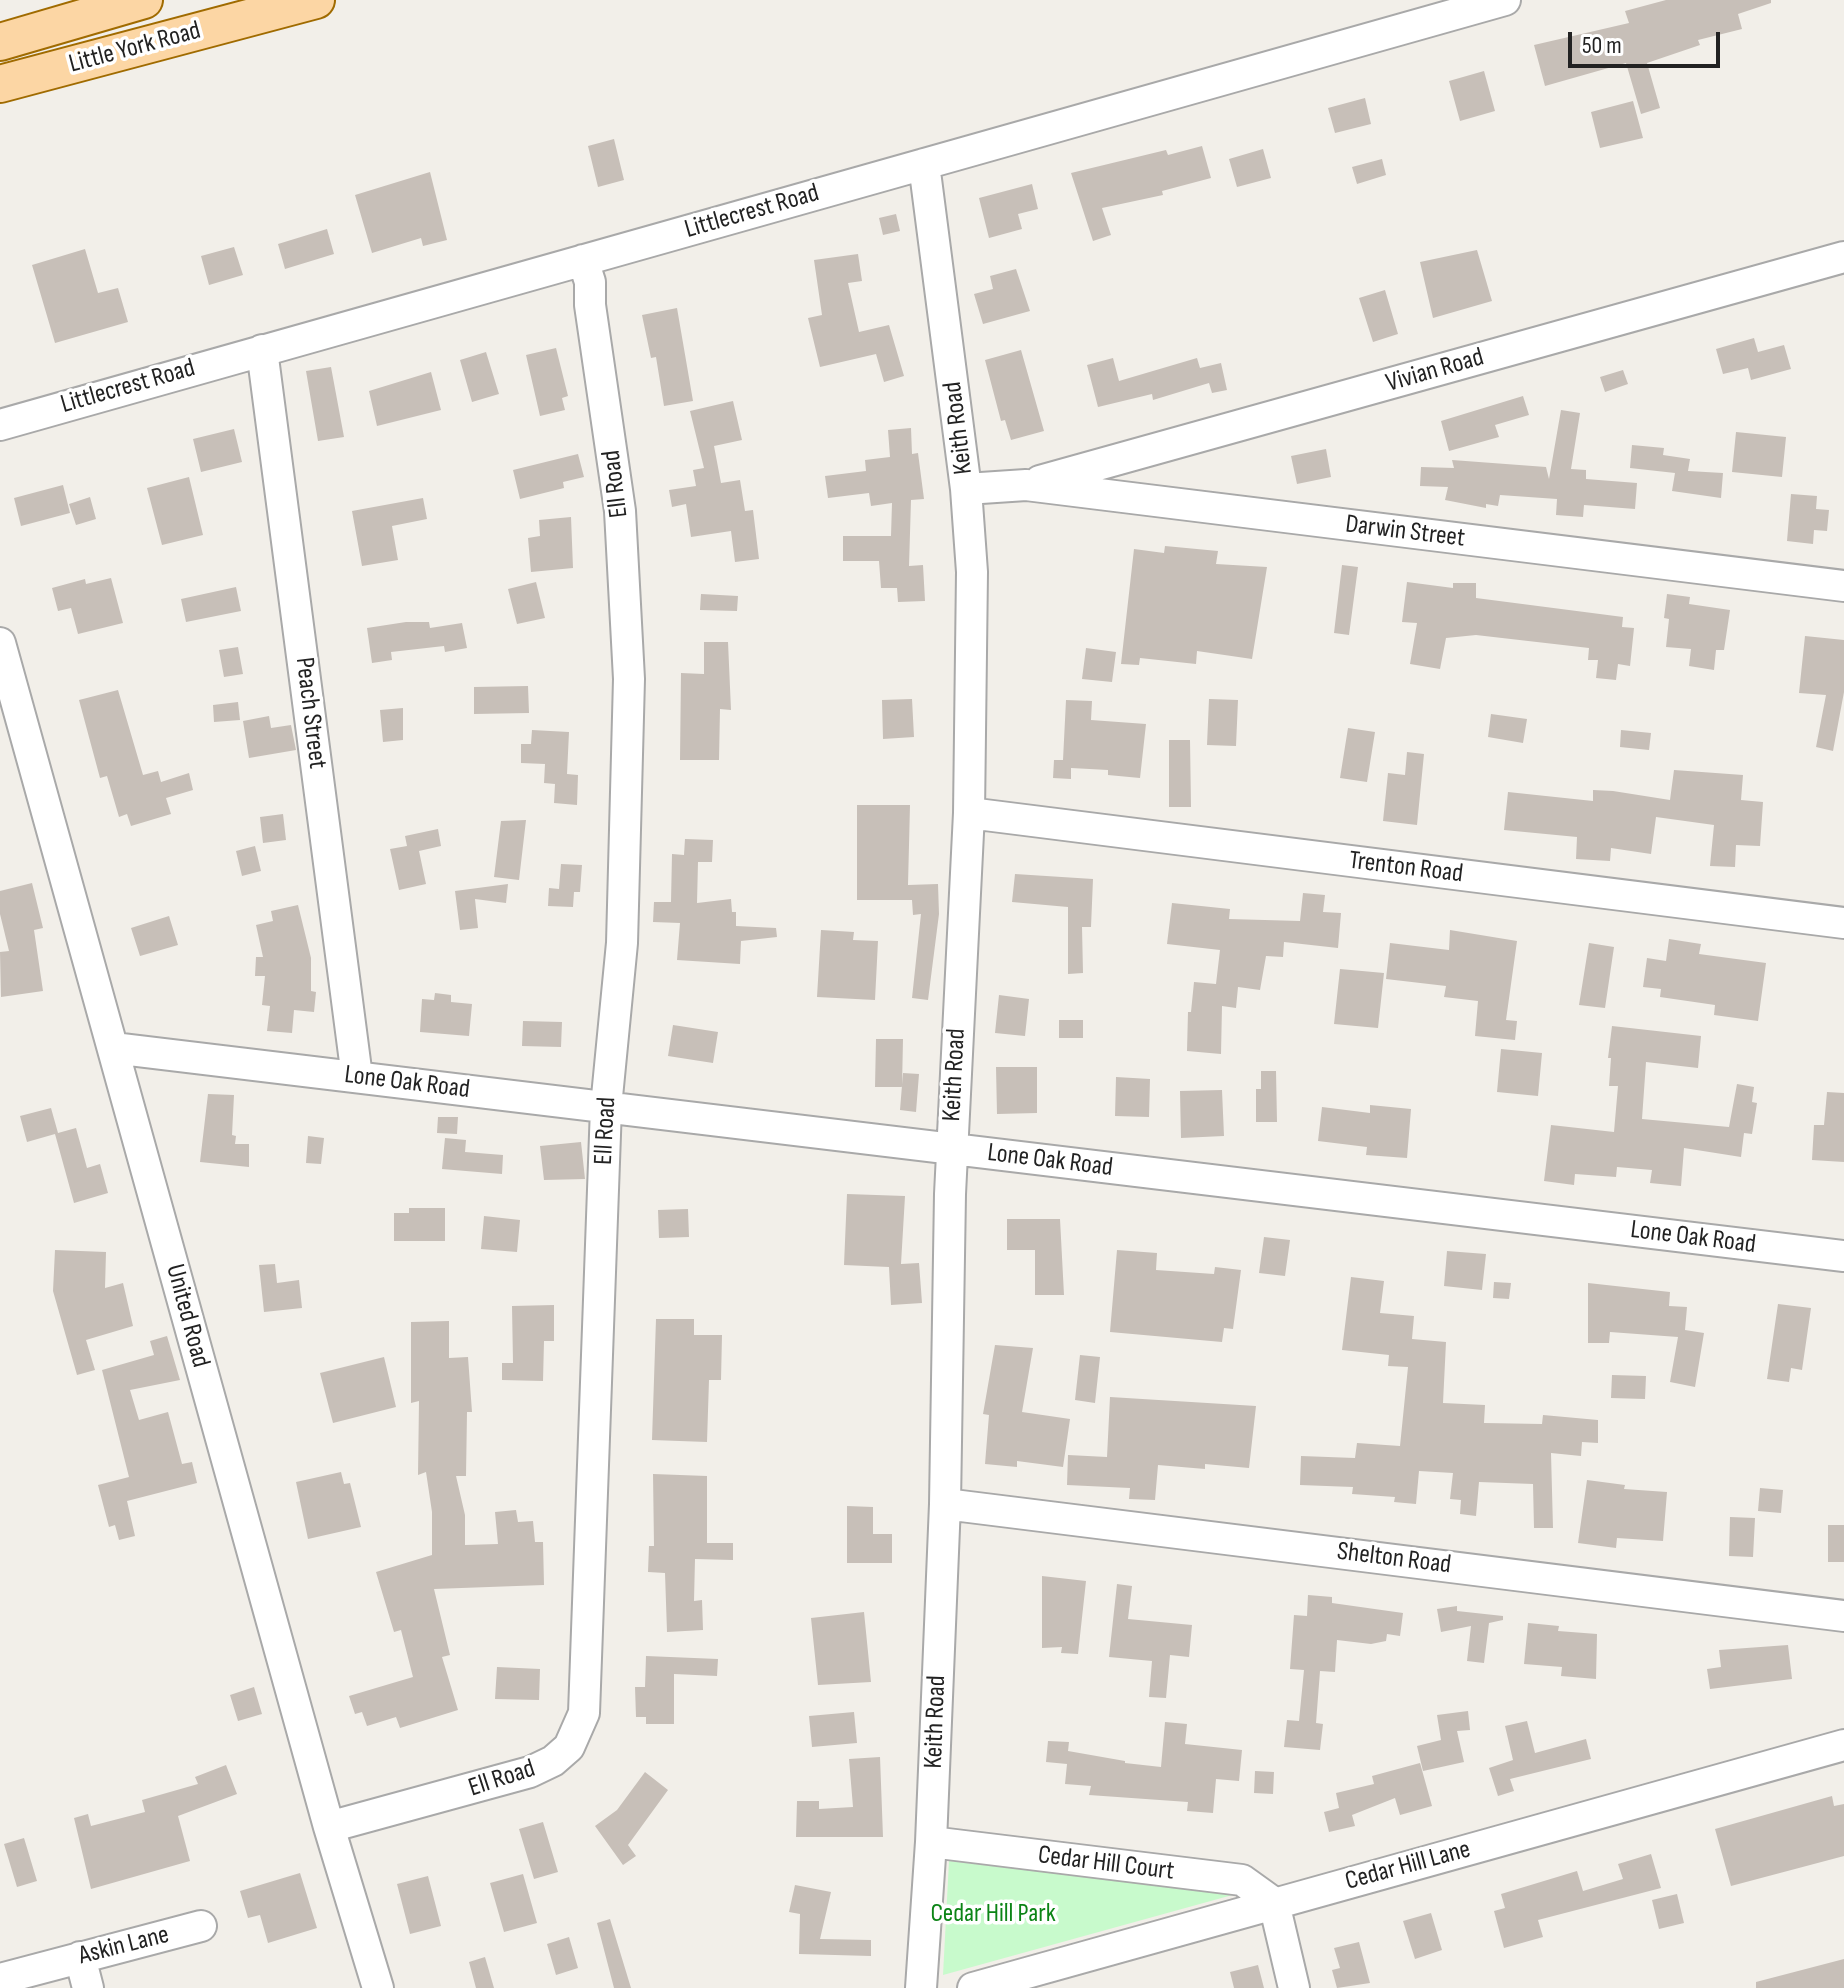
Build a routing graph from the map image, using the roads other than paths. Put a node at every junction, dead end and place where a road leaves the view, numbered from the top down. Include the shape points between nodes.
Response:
1 (144, 0) edge
2 (316, 0) edge
3 (1505, 0) edge
4 (0, 42) edge
5 (0, 84) edge
6 (924, 164) junction
7 (1844, 257) edge
8 (583, 260) junction
9 (262, 350) junction
10 (0, 425) edge
11 (1026, 485) junction
12 (966, 489) junction
13 (1844, 586) edge
14 (0, 643) edge
15 (969, 813) junction
16 (1844, 923) edge
17 (113, 1048) junction
18 (357, 1077) junction
19 (606, 1107) junction
20 (952, 1149) junction
21 (1844, 1256) edge
22 (945, 1504) junction
23 (1844, 1616) edge
24 (1844, 1745) edge
25 (329, 1827) junction
26 (931, 1842) junction
27 (1274, 1903) junction
28 (201, 1926) dead end
29 (80, 1957) junction
30 (0, 1979) edge
31 (88, 1988) edge
32 (378, 1988) edge
33 (921, 1988) edge
34 (973, 1988) edge
35 (1294, 1988) edge

1 - 4 main road, Little York Road
2 - 5 main road, Little York Road
3 - 6 street, Littlecrest Road
6 - 8 street, Littlecrest Road
6 - 12 street, Keith Road
7 - 11 street, Vivian Road
8 - 9 street, Littlecrest Road
8 - 19 street, Ell Road via 620,511 629,679 622,943
9 - 10 street, Littlecrest Road
9 - 18 street, Peach Street
11 - 12 street, Darwin Street
11 - 13 street, Darwin Street
12 - 15 street, Keith Road via 972,572
14 - 17 street, United Road
15 - 16 street, Trenton Road
15 - 20 street, Keith Road
17 - 18 street, Lone Oak Road
17 - 25 street, United Road
18 - 19 street, Lone Oak Road
19 - 20 street, Lone Oak Road
19 - 25 street, Ell Road via 587,1671 579,1731 553,1761 530,1772
20 - 21 street, Lone Oak Road
20 - 22 street, Keith Road
22 - 23 street, Shelton Road
22 - 26 street, Keith Road
24 - 27 street, Cedar Hill Lane
25 - 32 street, United Road
26 - 27 street, Cedar Hill Court via 1242,1880
26 - 33 street, Keith Road
27 - 34 street, Cedar Hill Lane
27 - 35 street
28 - 29 street, Askin Lane
29 - 30 street, Askin Lane
29 - 31 street

